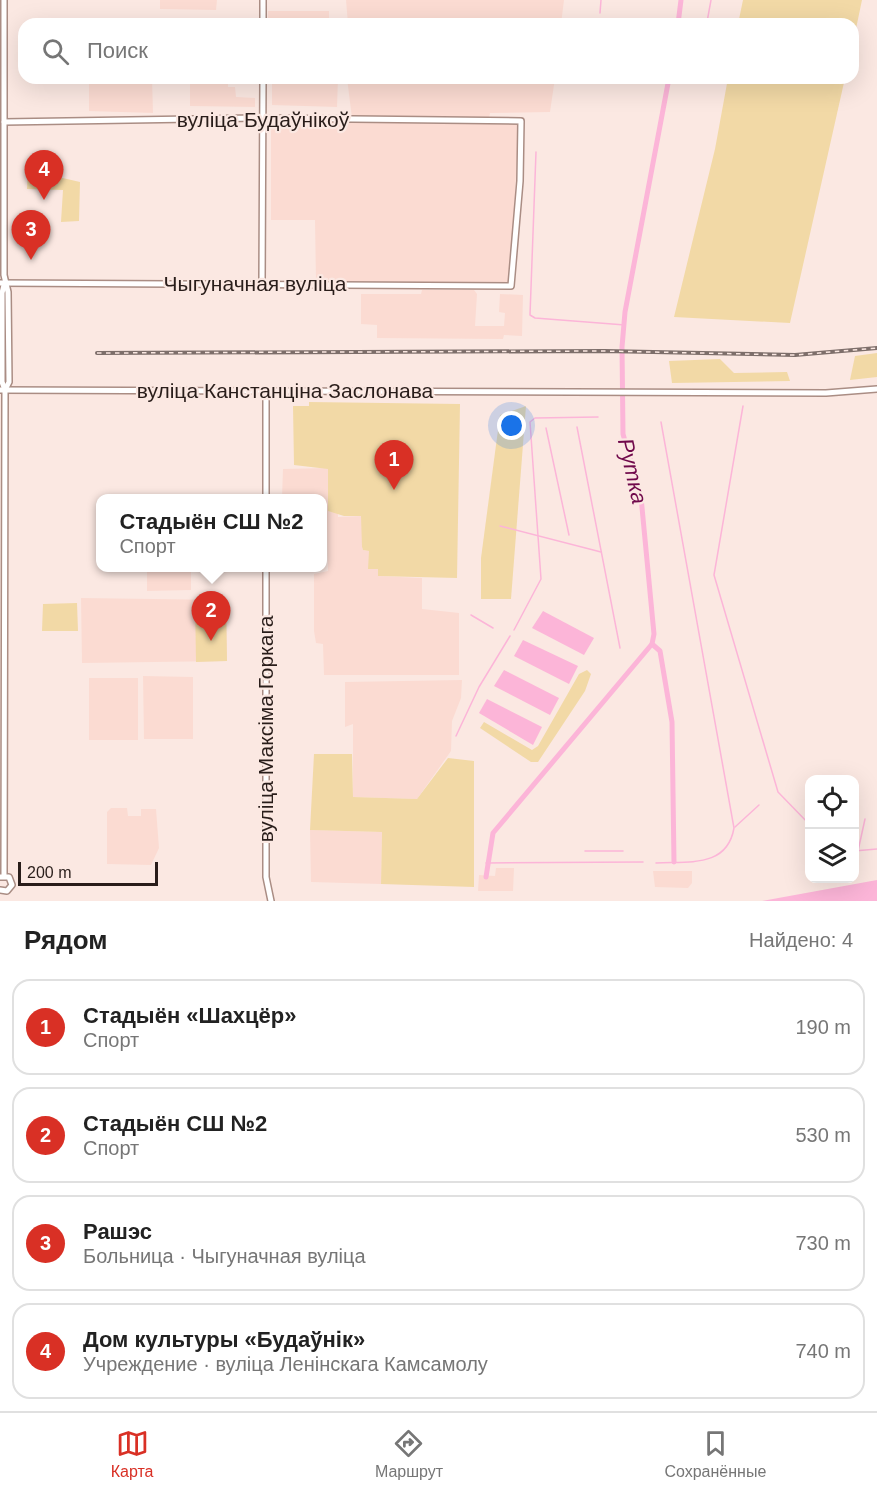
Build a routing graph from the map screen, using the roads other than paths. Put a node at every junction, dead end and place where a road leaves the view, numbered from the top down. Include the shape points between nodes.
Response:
1 (4, 0) edge
2 (263, 0) edge
3 (263, 18) edge
4 (263, 84) edge
5 (263, 118) junction
6 (4, 122) junction
7 (2, 283) edge
8 (262, 284) junction
9 (511, 286) joint
10 (877, 388) edge
11 (2, 390) edge
12 (266, 391) junction
13 (266, 494) edge
14 (266, 572) edge
15 (2, 877) edge
16 (0, 890) edge
17 (271, 901) edge

1 - 6 main road
2 - 3 main road
4 - 5 main road
5 - 6 main road, вуліца Будаўнікоў
5 - 8 main road
5 - 9 main road, вуліца Будаўнікоў via 521,121
6 - 7 main road
7 - 8 main road, Чыгуначная вуліца
7 - 11 main road via 8,292 9,382
8 - 9 main road, Чыгуначная вуліца
10 - 12 main road, вуліца Канстанціна Заслонава via 826,393
11 - 12 main road, вуліца Канстанціна Заслонава
11 - 15 main road
12 - 13 main road
14 - 17 main road, вуліца Максіма Горкага via 266,877
15 - 16 main road via 11,879 12,887

